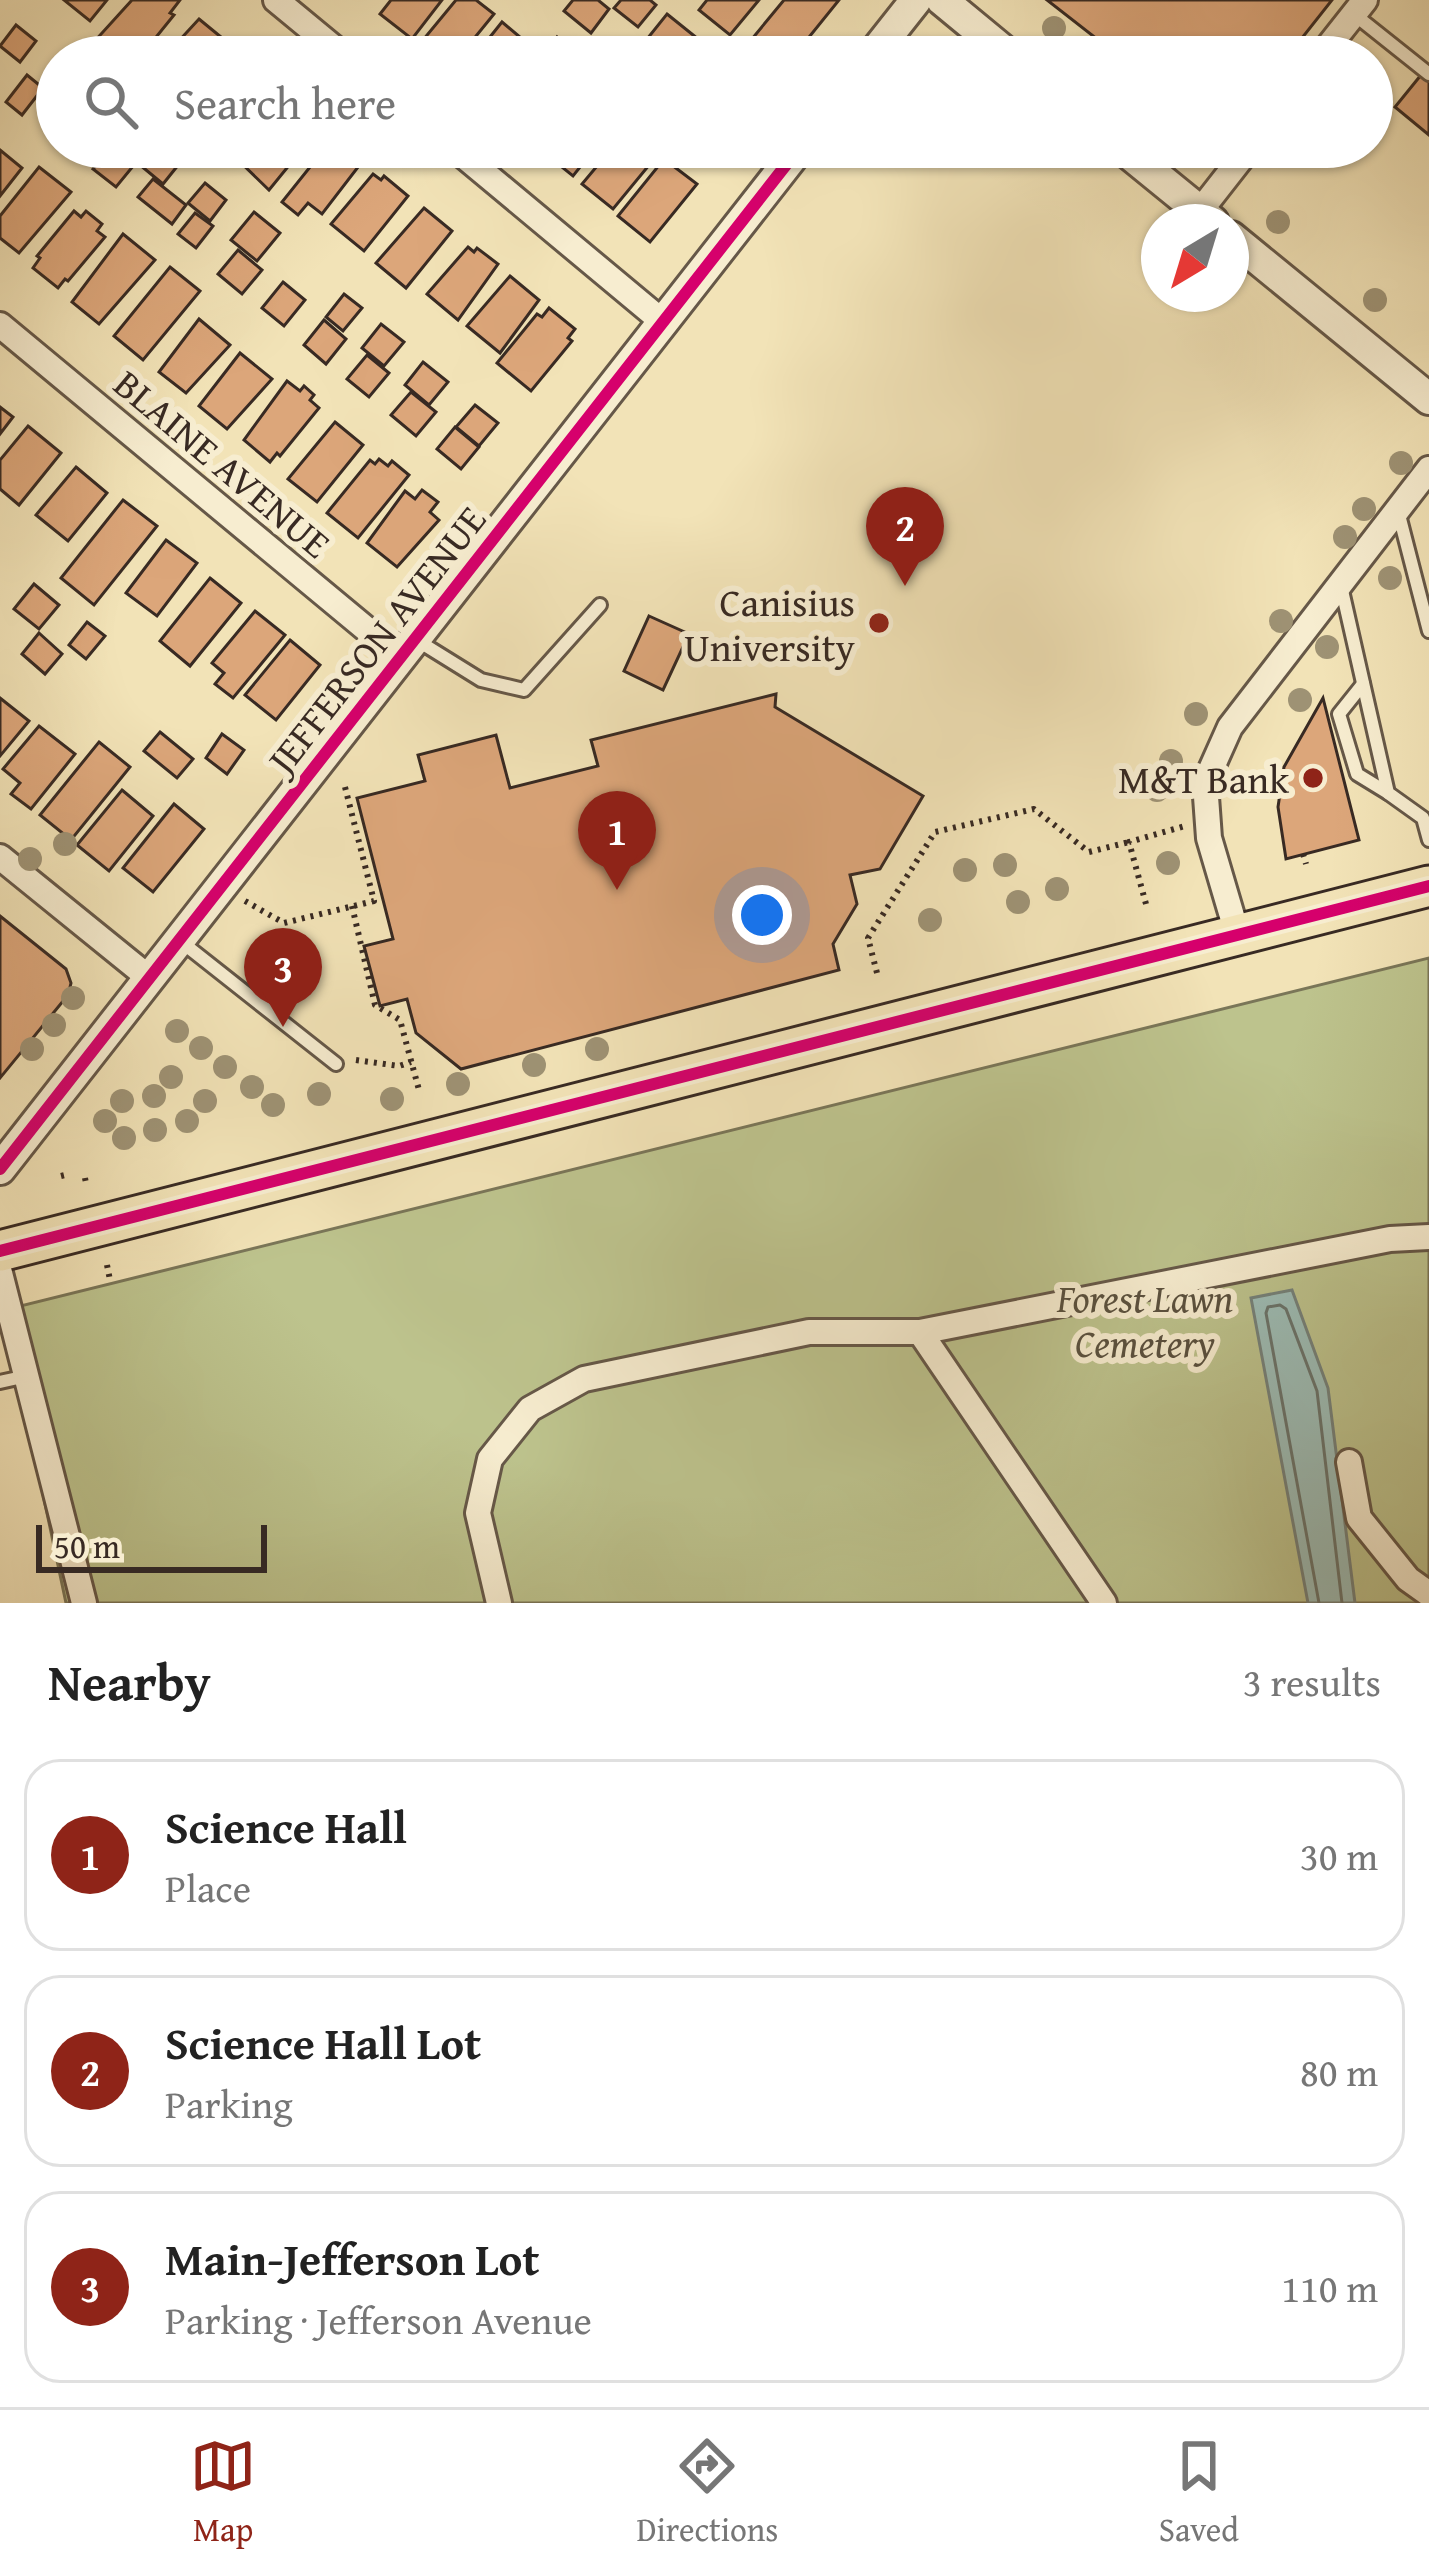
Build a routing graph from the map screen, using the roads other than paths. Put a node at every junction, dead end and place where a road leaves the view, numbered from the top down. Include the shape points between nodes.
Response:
1 (277, 0) edge
2 (916, 0) edge
3 (941, 0) edge
4 (1360, 7) edge
5 (320, 36) edge
6 (888, 36) edge
7 (985, 36) edge
8 (1337, 36) edge
9 (1390, 36) edge
10 (1393, 39) edge
11 (1429, 74) edge
12 (478, 168) edge
13 (784, 168) edge
14 (1147, 168) edge
15 (1237, 168) edge
16 (1191, 204) edge
17 (1214, 204) edge
18 (1249, 252) edge
19 (663, 322) junction
20 (0, 325) edge
21 (1429, 399) edge
22 (1429, 469) edge
23 (1398, 510) junction
24 (1340, 585) junction
25 (600, 605) dead end
26 (1429, 632) edge
27 (407, 647) junction
28 (1364, 684) junction
29 (1388, 793) junction
30 (1426, 813) edge
31 (1429, 840) edge
32 (0, 857) edge
33 (1429, 886) edge
34 (1238, 933) junction
35 (178, 939) junction
36 (148, 977) junction
37 (336, 1064) dead end
38 (0, 1169) edge
39 (1429, 1237) edge
40 (0, 1251) edge
41 (0, 1273) edge
42 (920, 1332) junction
43 (28, 1376) junction
44 (0, 1382) edge
45 (1349, 1462) dead end
46 (1429, 1594) edge
47 (85, 1603) edge
48 (499, 1603) edge
49 (1103, 1603) edge

1 - 5 street
2 - 6 street
3 - 7 street
4 - 8 street
4 - 9 lane
10 - 11 lane
12 - 19 street
13 - 19 street, JEFFERSON AVENUE
14 - 16 street
15 - 17 street
18 - 21 street
19 - 27 street, JEFFERSON AVENUE
20 - 27 street, BLAINE AVENUE
22 - 23 street
23 - 24 street
23 - 26 lane
24 - 28 lane
24 - 34 street via 1230,727 1205,783
25 - 27 lane via 524,690
27 - 35 street, JEFFERSON AVENUE
28 - 29 lane
28 - 29 lane via 1339,714 1357,773
29 - 30 lane
30 - 31 lane
32 - 36 street
33 - 34 main road
34 - 40 main road
35 - 36 street, JEFFERSON AVENUE
35 - 37 lane
36 - 38 street, JEFFERSON AVENUE
39 - 42 street
41 - 43 street
42 - 48 street via 809,1332 584,1379 530,1408 490,1459 478,1513
42 - 49 street
43 - 44 lane
43 - 47 street
45 - 46 street via 1358,1518

